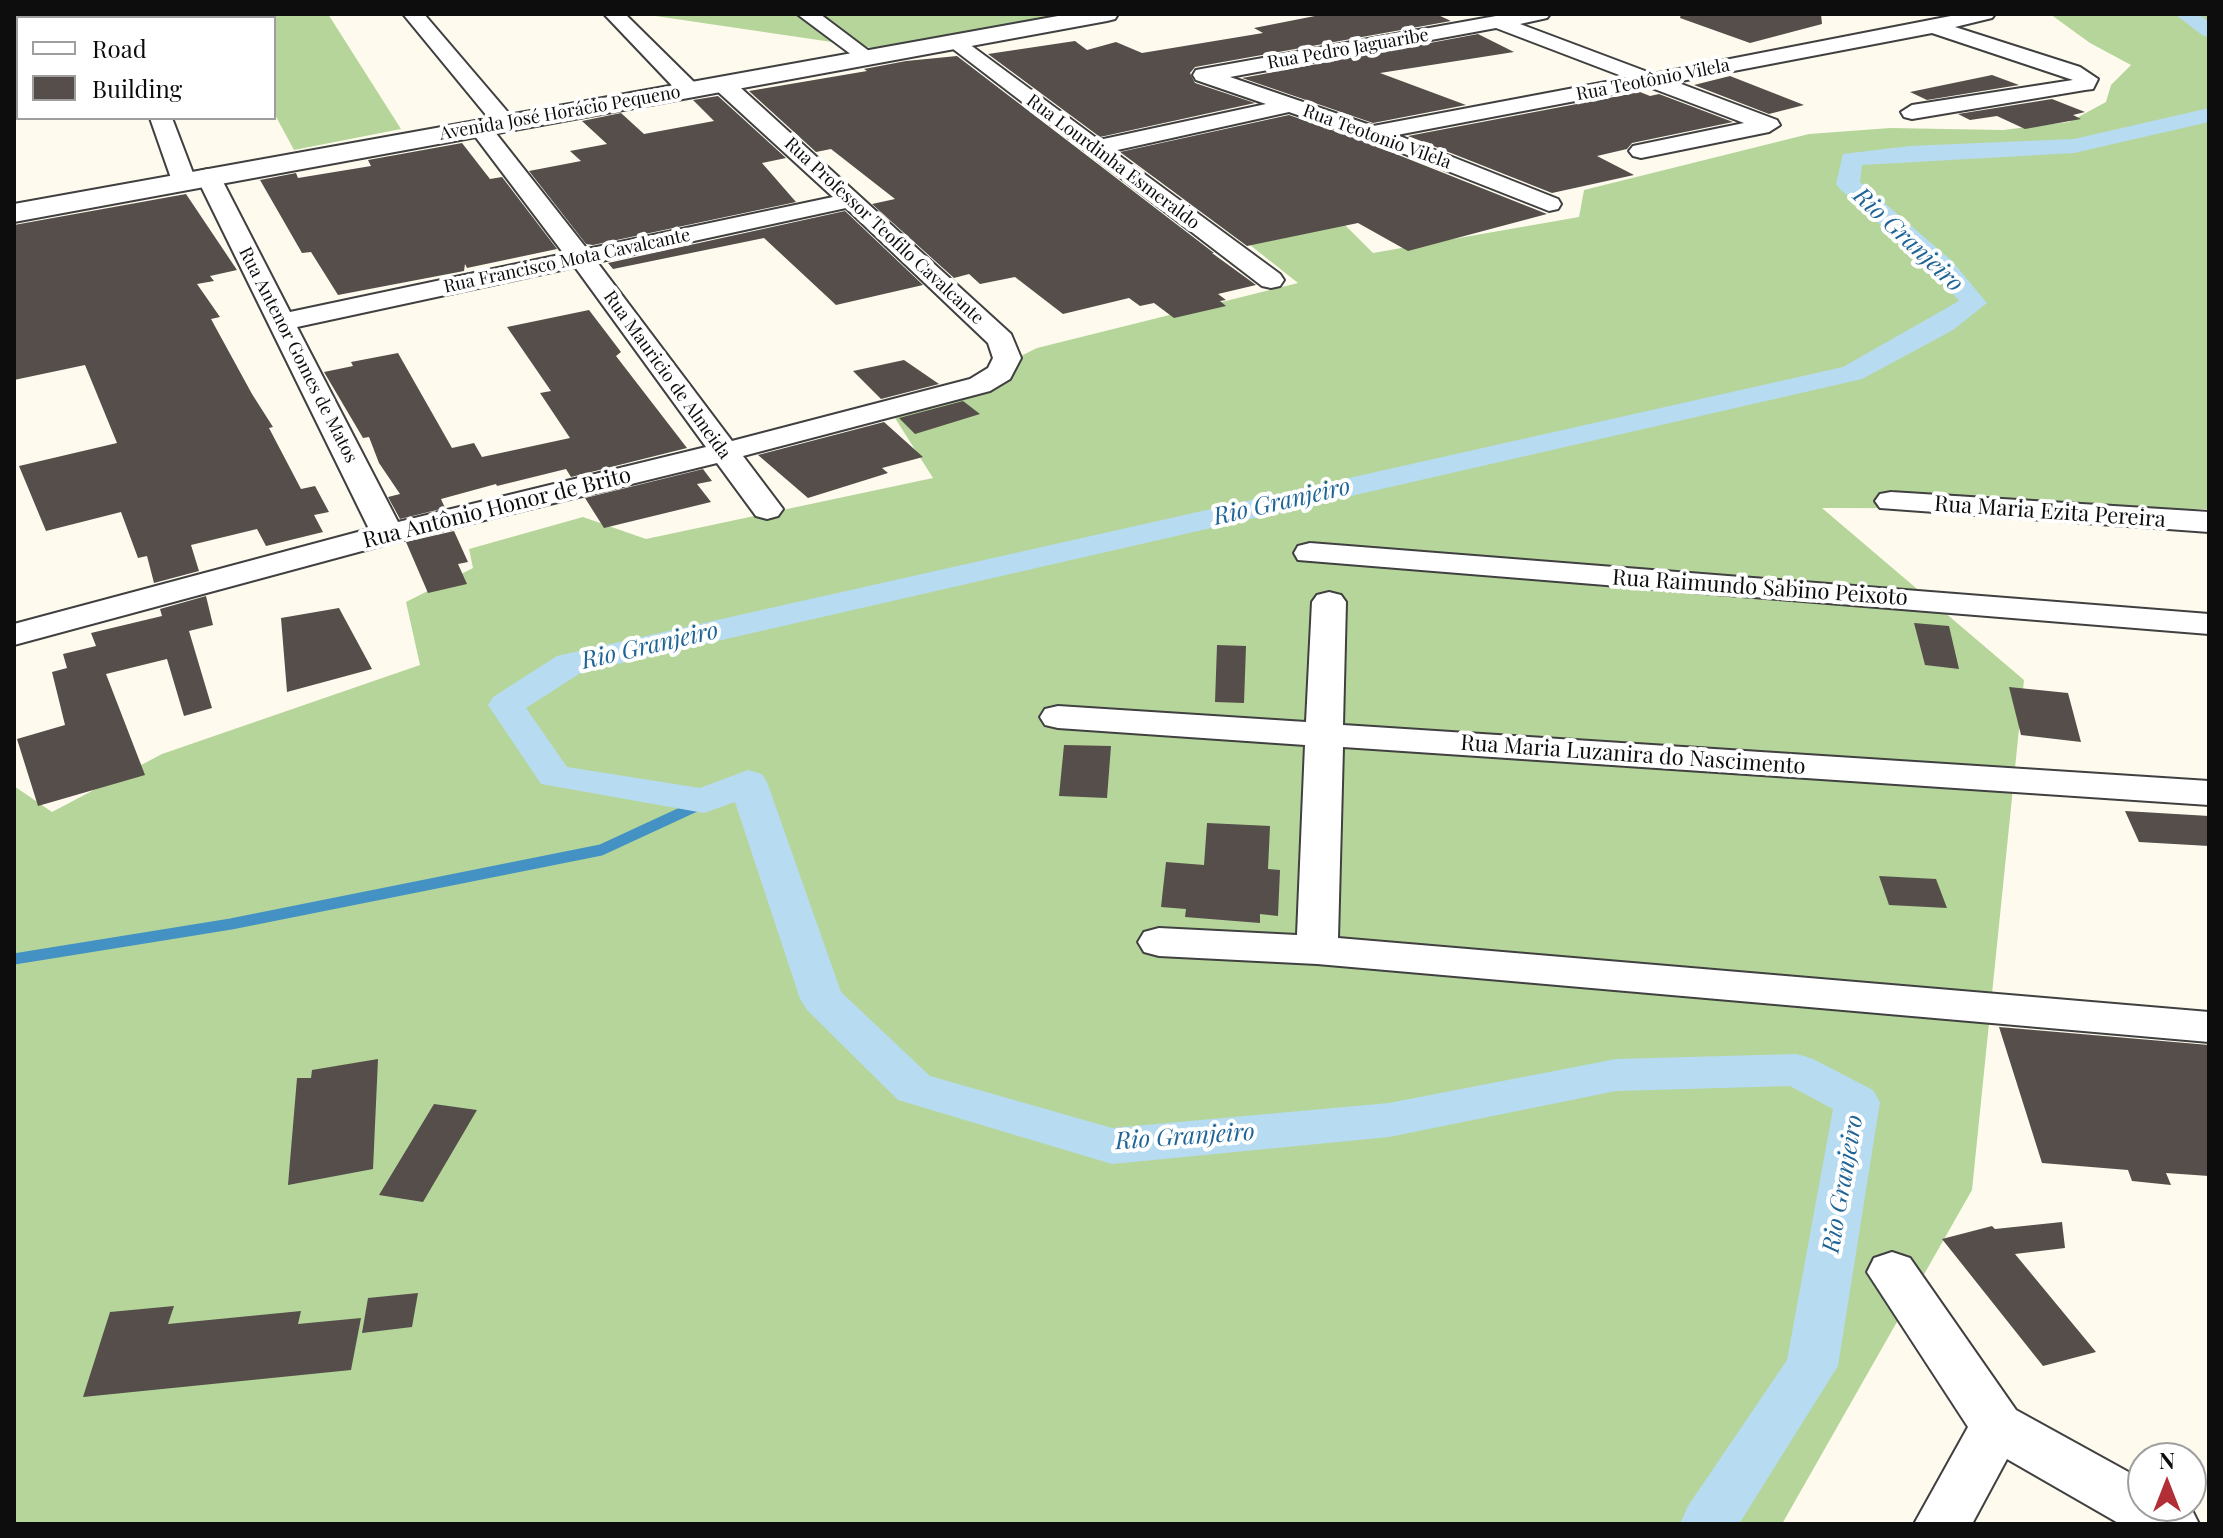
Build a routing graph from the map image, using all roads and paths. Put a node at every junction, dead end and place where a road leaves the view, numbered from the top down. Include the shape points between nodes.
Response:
1 (413, 14) edge
2 (614, 14) edge
3 (807, 14) edge
4 (1107, 14) edge
5 (1477, 14) edge
6 (1540, 14) edge
7 (1892, 14) edge
8 (1985, 14) edge
9 (1498, 22) junction
10 (1933, 27) junction
11 (954, 42) junction
12 (867, 57) junction
13 (1204, 75) joint
14 (1657, 80) junction
15 (723, 84) junction
16 (689, 90) junction
17 (1289, 105) junction
18 (1912, 112) dead end
19 (162, 120) edge
20 (491, 125) junction
21 (1372, 133) junction
22 (1094, 148) junction
23 (1641, 151) dead end
24 (196, 178) junction
25 (851, 200) junction
26 (1549, 204) dead end
27 (14, 213) edge
28 (581, 258) junction
29 (1271, 280) dead end
30 (282, 322) junction
31 (980, 385) joint
32 (723, 452) junction
33 (1891, 501) dead end
34 (767, 509) dead end
35 (2209, 522) edge
36 (388, 534) junction
37 (1310, 553) dead end
38 (1329, 602) dead end
39 (2209, 624) edge
40 (14, 635) edge
41 (1058, 717) dead end
42 (1325, 734) junction
43 (2209, 793) edge
44 (1159, 942) dead end
45 (1317, 950) junction
46 (2209, 1027) edge
47 (1892, 1272) dead end
48 (1997, 1426) junction
49 (1942, 1524) edge
50 (2171, 1524) edge

1 - 20 street, Rua Mauricio de Almeida
2 - 16 street
3 - 12 street
4 - 11 street, Avenida José Horácio Pequeno
5 - 9 street
6 - 9 street, Rua Pedro Jaguaribe
7 - 10 street
8 - 10 street, Rua Teotônio Vilela
9 - 13 street, Rua Pedro Jaguaribe
9 - 14 street
10 - 14 street, Rua Teotônio Vilela
10 - 18 street via 2087,79 2085,84
11 - 12 street, Avenida José Horácio Pequeno
11 - 22 street, Rua Lourdinha Esmeraldo
12 - 15 street, Avenida José Horácio Pequeno
13 - 17 street, Rua Teotonio Vilela
14 - 21 street, Rua Teotônio Vilela
14 - 23 street via 1769,125
15 - 16 street, Avenida José Horácio Pequeno
15 - 25 street, Rua Professor Teofilo Cavalcante
16 - 20 street, Avenida José Horácio Pequeno
17 - 21 street, Rua Teotonio Vilela
17 - 22 street
19 - 24 street, Rua Antenor Gomes de Matos
20 - 24 street, Avenida José Horácio Pequeno
20 - 28 street, Rua Mauricio de Almeida
21 - 26 street, Rua Teotonio Vilela
22 - 29 street, Rua Lourdinha Esmeraldo
24 - 27 street, Avenida José Horácio Pequeno
24 - 30 street, Rua Antenor Gomes de Matos
25 - 28 street, Rua Francisco Mota Cavalcante
25 - 31 street, Rua Professor Teofilo Cavalcante via 1001,340 1007,358 1000,373
28 - 30 street, Rua Francisco Mota Cavalcante
28 - 32 street, Rua Mauricio de Almeida
30 - 36 street, Rua Antenor Gomes de Matos
31 - 32 street, Rua Antônio Honor de Brito
32 - 34 street, Rua Mauricio de Almeida
32 - 36 street, Rua Antônio Honor de Brito
33 - 35 street, Rua Maria Ezita Pereira
36 - 40 street, Rua Antônio Honor de Brito
37 - 39 street, Rua Raimundo Sabino Peixoto
38 - 42 street
41 - 42 street, Rua Maria Luzanira do Nascimento
42 - 43 street, Rua Maria Luzanira do Nascimento
42 - 45 street
44 - 45 street
45 - 46 street
47 - 48 street
48 - 49 street
48 - 50 street

